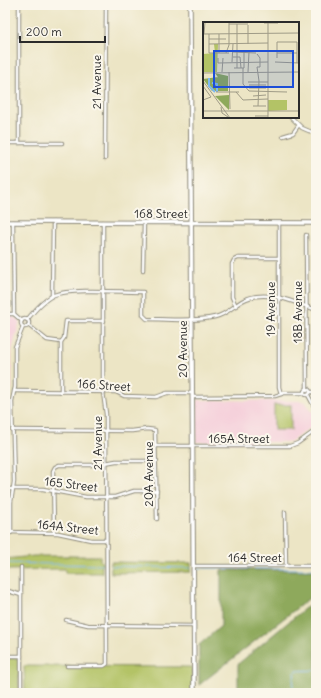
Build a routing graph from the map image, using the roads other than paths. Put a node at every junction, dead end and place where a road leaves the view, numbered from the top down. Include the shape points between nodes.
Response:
1 (19, 5) edge
2 (106, 5) edge
3 (190, 5) edge
4 (291, 118) edge
5 (298, 126) junction
6 (316, 134) edge
7 (284, 136) dead end
8 (62, 142) dead end
9 (5, 143) edge
10 (19, 143) junction
11 (105, 158) dead end
12 (5, 222) edge
13 (13, 222) junction
14 (53, 222) junction
15 (103, 222) junction
16 (144, 222) junction
17 (191, 223) junction
18 (279, 223) junction
19 (316, 223) edge
20 (306, 235) dead end
21 (279, 258) junction
22 (143, 270) dead end
23 (104, 292) junction
24 (52, 296) junction
25 (279, 298) junction
26 (236, 306) junction
27 (306, 306) junction
28 (316, 310) edge
29 (5, 314) edge
30 (14, 314) junction
31 (192, 319) junction
32 (27, 320) junction
33 (22, 321) junction
34 (104, 321) junction
35 (28, 325) junction
36 (23, 327) junction
37 (61, 342) junction
38 (307, 390) junction
39 (14, 391) junction
40 (61, 392) junction
41 (103, 392) junction
42 (304, 392) junction
43 (310, 392) junction
44 (316, 392) edge
45 (281, 394) junction
46 (192, 395) junction
47 (308, 395) junction
48 (316, 410) edge
49 (12, 430) junction
50 (316, 430) edge
51 (106, 431) junction
52 (156, 446) junction
53 (192, 447) junction
54 (157, 461) junction
55 (106, 463) junction
56 (5, 489) edge
57 (13, 489) junction
58 (53, 491) junction
59 (157, 491) junction
60 (106, 497) junction
61 (285, 512) dead end
62 (157, 518) dead end
63 (5, 532) edge
64 (11, 533) junction
65 (54, 533) junction
66 (105, 540) junction
67 (193, 566) junction
68 (286, 566) junction
69 (316, 566) edge
70 (21, 567) dead end
71 (5, 590) edge
72 (21, 594) junction
73 (66, 620) dead end
74 (107, 626) junction
75 (194, 626) junction
76 (5, 656) edge
77 (21, 656) junction
78 (67, 666) dead end
79 (22, 693) edge
80 (194, 693) edge

1 - 10 street
2 - 11 street, 21 Avenue
3 - 17 street, 20 Avenue
4 - 5 street
5 - 6 street
5 - 7 street via 293,133
8 - 10 street
9 - 10 street
12 - 13 street, 168 Street
13 - 14 street, 168 Street
13 - 30 street
14 - 15 street, 168 Street
14 - 24 street
15 - 16 street, 168 Street
15 - 23 street, 21 Avenue
16 - 17 street, 168 Street
16 - 22 street
17 - 18 street, 168 Street
17 - 31 street, 20 Avenue
18 - 19 street, 168 Street
18 - 21 street, 19 Avenue
20 - 27 street, 18B Avenue
21 - 25 street, 19 Avenue
21 - 26 street via 234,260 232,297
23 - 24 street via 68,292
23 - 31 street via 143,292 143,315 147,319
23 - 34 street, 21 Avenue
24 - 32 street
25 - 26 street via 254,297
25 - 27 street
25 - 45 street, 19 Avenue
26 - 31 street via 217,317
27 - 28 street
27 - 38 street, 18B Avenue
29 - 30 street
30 - 33 street
31 - 46 street, 20 Avenue
32 - 33 street
32 - 35 street
33 - 36 street
34 - 37 street via 66,321
34 - 41 street, 21 Avenue
35 - 36 street
35 - 37 street via 47,340
36 - 39 street via 16,347
37 - 40 street
38 - 42 street
38 - 43 street
39 - 40 street, 166 Street
39 - 49 street
40 - 41 street, 166 Street
41 - 46 street, 166 Street via 116,392 124,396 156,397 167,393
41 - 51 street, 21 Avenue
42 - 45 street, 166 Street
42 - 47 street
43 - 44 street
43 - 47 street
45 - 46 street, 166 Street
46 - 53 street, 20 Avenue
47 - 48 street
49 - 51 street
49 - 57 street
50 - 53 street, 165A Street via 292,446
51 - 52 street, 20A Avenue via 148,428 155,430
51 - 55 street, 21 Avenue
52 - 53 street, 165A Street
52 - 54 street, 20A Avenue
53 - 67 street, 20 Avenue
54 - 55 street
54 - 59 street, 20A Avenue
55 - 58 street via 55,467
55 - 60 street, 21 Avenue
56 - 57 street, 165 Street
57 - 58 street, 165 Street
57 - 64 street
58 - 60 street, 165 Street via 86,497
58 - 65 street
59 - 60 street, 165 Street via 134,491
59 - 62 street, 20A Avenue
60 - 66 street, 21 Avenue
61 - 68 street
63 - 64 street, 164A Street
64 - 65 street, 164A Street
65 - 66 street, 164A Street via 90,540
66 - 74 street, 21 Avenue
67 - 68 street, 164 Street
67 - 75 street, 20 Avenue
68 - 69 street, 164 Street
70 - 72 street
71 - 72 street
72 - 77 street
73 - 74 street via 81,625
74 - 75 street
74 - 78 street, 21 Avenue via 107,664
75 - 80 street, 20 Avenue
76 - 77 street
77 - 79 street

